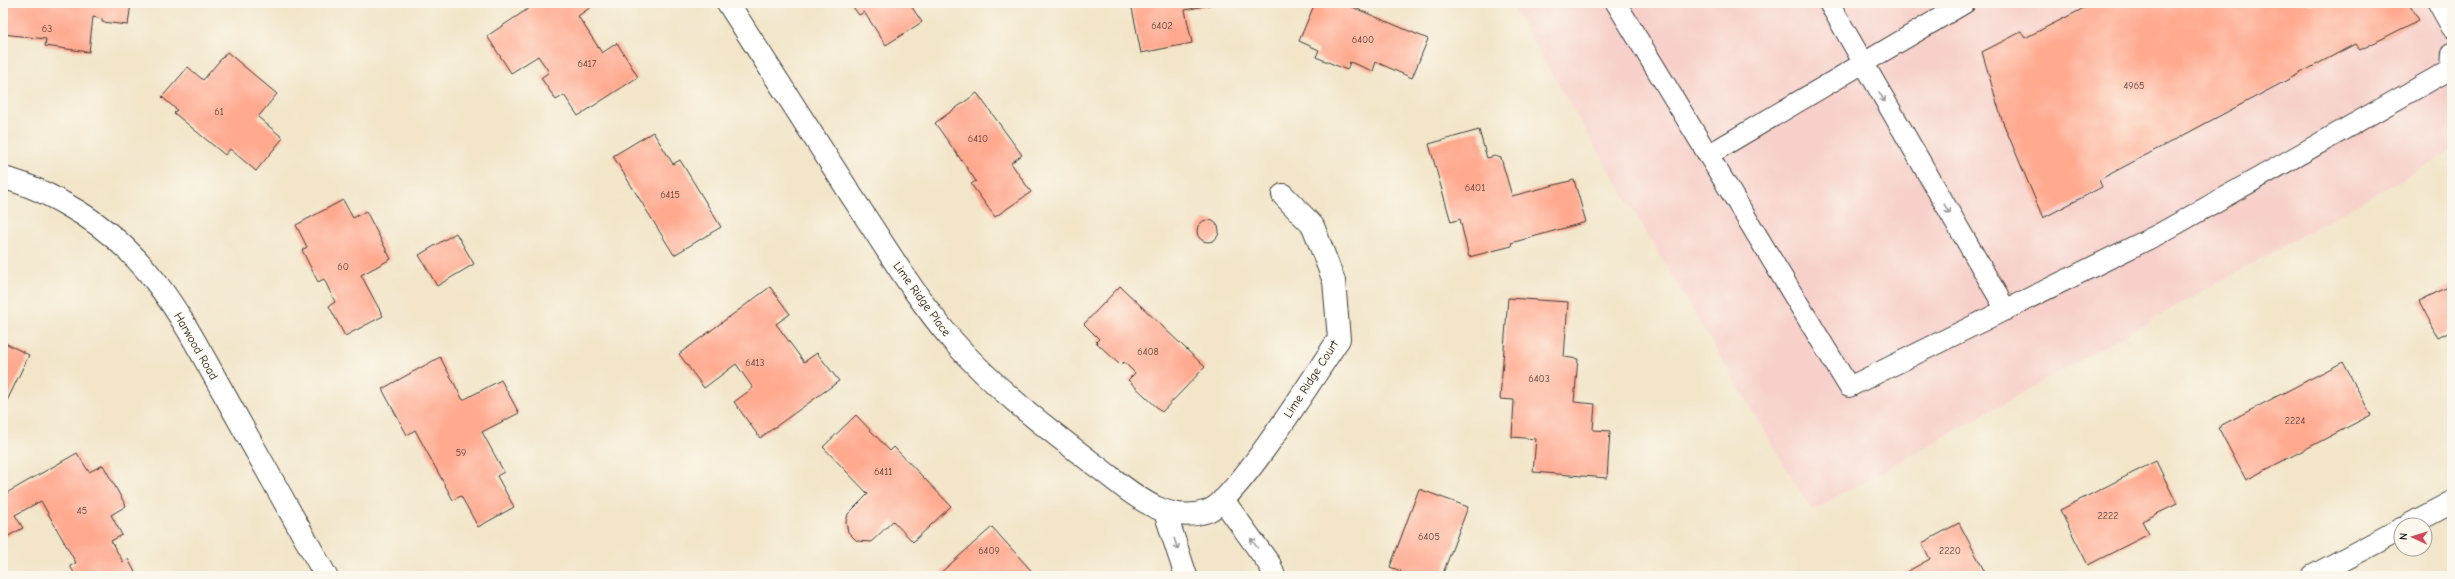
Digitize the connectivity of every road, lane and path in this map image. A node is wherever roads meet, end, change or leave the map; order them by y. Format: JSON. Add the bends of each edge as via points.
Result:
{"nodes":[{"id":1,"x":728,"y":3,"type":"edge"},
{"id":2,"x":1616,"y":3,"type":"edge"},
{"id":3,"x":1829,"y":3,"type":"edge"},
{"id":4,"x":1965,"y":3,"type":"edge"},
{"id":5,"x":2438,"y":3,"type":"edge"},
{"id":6,"x":2452,"y":28,"type":"edge"},
{"id":7,"x":2452,"y":53,"type":"edge"},
{"id":8,"x":1862,"y":63,"type":"junction"},
{"id":9,"x":1708,"y":155,"type":"junction"},
{"id":10,"x":3,"y":178,"type":"edge"},
{"id":11,"x":1284,"y":195,"type":"dead end"},
{"id":12,"x":2006,"y":310,"type":"junction"},
{"id":13,"x":1223,"y":500,"type":"junction"},
{"id":14,"x":2452,"y":502,"type":"edge"},
{"id":15,"x":1165,"y":512,"type":"junction"},
{"id":16,"x":1193,"y":514,"type":"joint"},
{"id":17,"x":2424,"y":517,"type":"edge"},
{"id":18,"x":2393,"y":533,"type":"edge"},
{"id":19,"x":326,"y":576,"type":"edge"},
{"id":20,"x":1186,"y":576,"type":"edge"},
{"id":21,"x":1274,"y":576,"type":"edge"},
{"id":22,"x":2313,"y":576,"type":"edge"}],
"edges":[{"from":1,"to":15,"type":"street","name":"Lime Ridge Place","via":[[900,270],[953,341],[1005,394],[1048,429],[1135,495]]},
{"from":2,"to":9,"type":"lane"},
{"from":3,"to":8,"type":"lane"},
{"from":4,"to":8,"type":"lane"},
{"from":5,"to":6,"type":"lane"},
{"from":7,"to":12,"type":"lane","via":[[2451,69],[2159,234]]},
{"from":8,"to":9,"type":"lane"},
{"from":8,"to":12,"type":"lane","one_way":true},
{"from":9,"to":12,"type":"lane","via":[[1849,387]]},
{"from":10,"to":19,"type":"street","name":"Harwood Road","via":[[43,191],[92,218],[117,238],[151,273],[179,316]]},
{"from":11,"to":13,"type":"street","name":"Lime Ridge Court","via":[[1313,226],[1334,281],[1339,339],[1241,480]]},
{"from":13,"to":16,"type":"street","name":"Lime Ridge Court","via":[[1209,510]]},
{"from":21,"to":13,"type":"street","one_way":true,"via":[[1270,565]]},
{"from":14,"to":17,"type":"street"},
{"from":15,"to":16,"type":"street","name":"Lime Ridge Place"},
{"from":15,"to":20,"type":"street","one_way":true},
{"from":18,"to":22,"type":"street"}]}
